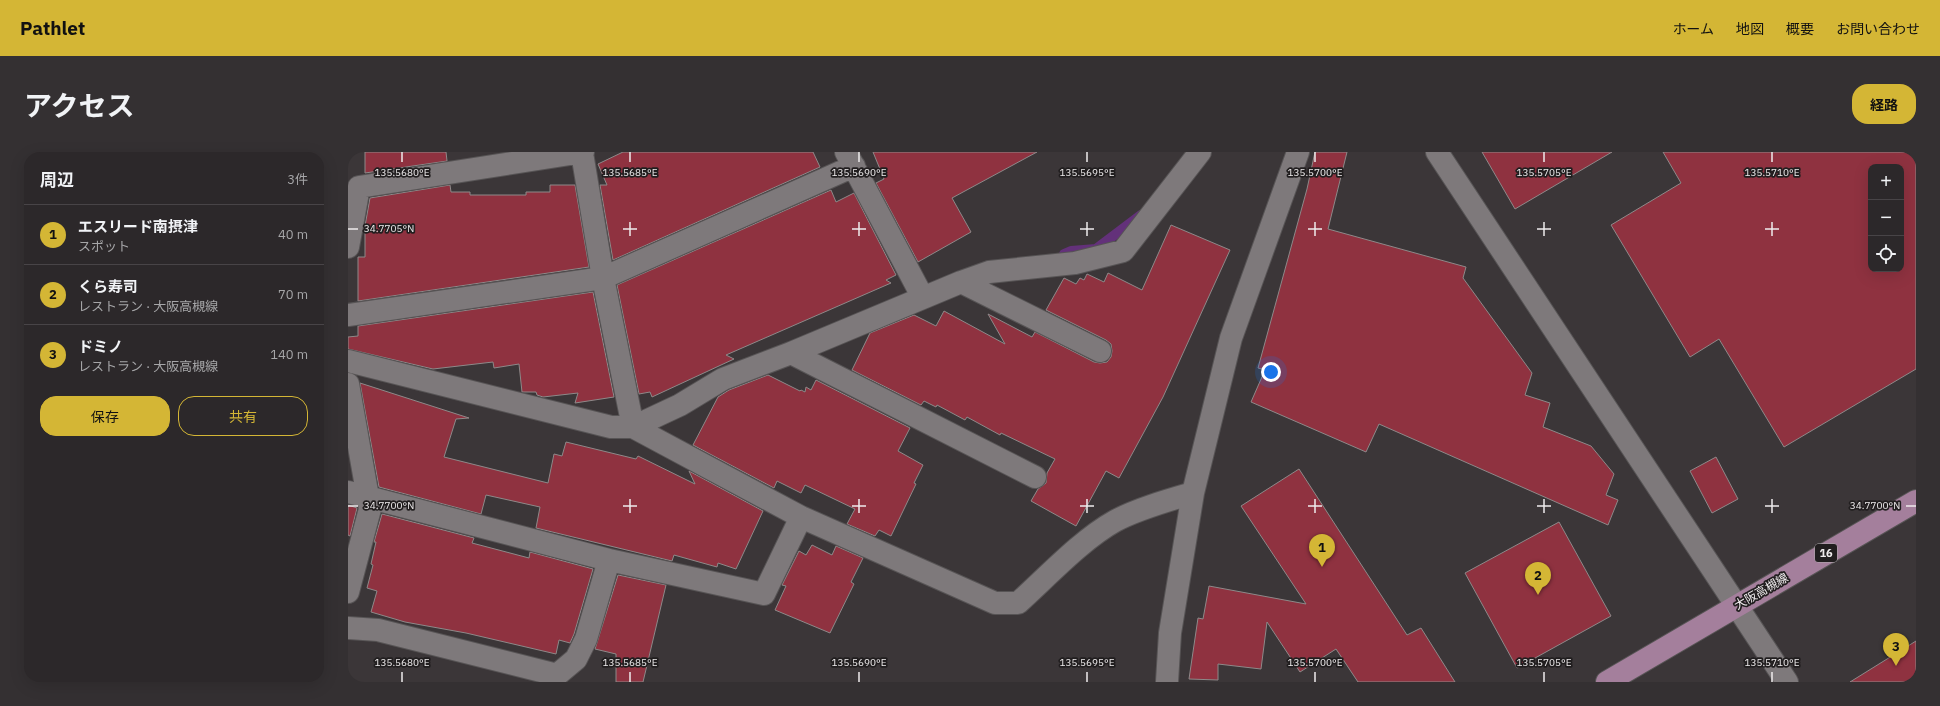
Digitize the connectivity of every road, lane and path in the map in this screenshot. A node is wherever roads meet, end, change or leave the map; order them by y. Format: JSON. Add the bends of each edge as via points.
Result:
{"nodes":[{"id":1,"x":583,"y":152,"type":"edge"},
{"id":2,"x":1200,"y":152,"type":"edge"},
{"id":3,"x":1298,"y":152,"type":"edge"},
{"id":4,"x":1437,"y":152,"type":"edge"},
{"id":5,"x":850,"y":159,"type":"edge"},
{"id":6,"x":348,"y":247,"type":"edge"},
{"id":7,"x":603,"y":278,"type":"junction"},
{"id":8,"x":961,"y":282,"type":"junction"},
{"id":9,"x":923,"y":298,"type":"junction"},
{"id":10,"x":348,"y":315,"type":"edge"},
{"id":11,"x":1100,"y":351,"type":"dead end"},
{"id":12,"x":791,"y":353,"type":"junction"},
{"id":13,"x":348,"y":361,"type":"edge"},
{"id":14,"x":348,"y":384,"type":"edge"},
{"id":15,"x":633,"y":427,"type":"junction"},
{"id":16,"x":1035,"y":477,"type":"dead end"},
{"id":17,"x":1192,"y":493,"type":"junction"},
{"id":18,"x":358,"y":495,"type":"edge"},
{"id":19,"x":1916,"y":501,"type":"edge"},
{"id":20,"x":801,"y":517,"type":"junction"},
{"id":21,"x":609,"y":560,"type":"junction"},
{"id":22,"x":348,"y":592,"type":"edge"},
{"id":23,"x":1737,"y":606,"type":"junction"},
{"id":24,"x":348,"y":628,"type":"edge"},
{"id":25,"x":1168,"y":682,"type":"edge"},
{"id":26,"x":1607,"y":682,"type":"edge"},
{"id":27,"x":1787,"y":682,"type":"edge"}],
"edges":[{"from":1,"to":6,"type":"street","via":[[359,188]]},
{"from":1,"to":7,"type":"street"},
{"from":2,"to":8,"type":"street","via":[[1123,251],[1075,263],[989,272]]},
{"from":3,"to":17,"type":"street","via":[[1231,338]]},
{"from":4,"to":23,"type":"street"},
{"from":5,"to":7,"type":"street"},
{"from":5,"to":9,"type":"street"},
{"from":7,"to":10,"type":"street"},
{"from":7,"to":15,"type":"street"},
{"from":8,"to":9,"type":"street"},
{"from":8,"to":11,"type":"street"},
{"from":9,"to":12,"type":"street"},
{"from":12,"to":15,"type":"street","via":[[723,379],[680,405]]},
{"from":12,"to":16,"type":"street"},
{"from":13,"to":15,"type":"street","via":[[611,427]]},
{"from":14,"to":18,"type":"street"},
{"from":15,"to":20,"type":"street"},
{"from":17,"to":20,"type":"street","via":[[1115,521],[1083,544],[1018,603],[995,603]]},
{"from":17,"to":25,"type":"street","via":[[1170,633]]},
{"from":18,"to":21,"type":"street"},
{"from":18,"to":22,"type":"street","via":[[370,509]]},
{"from":19,"to":23,"type":"main road","name":"大阪高槻線","number":"16"},
{"from":20,"to":21,"type":"street","via":[[764,594]]},
{"from":21,"to":24,"type":"street","via":[[586,639],[576,659],[557,675],[378,630]]},
{"from":23,"to":26,"type":"main road","name":"大阪高槻線","number":"16"},
{"from":23,"to":27,"type":"street"}]}
